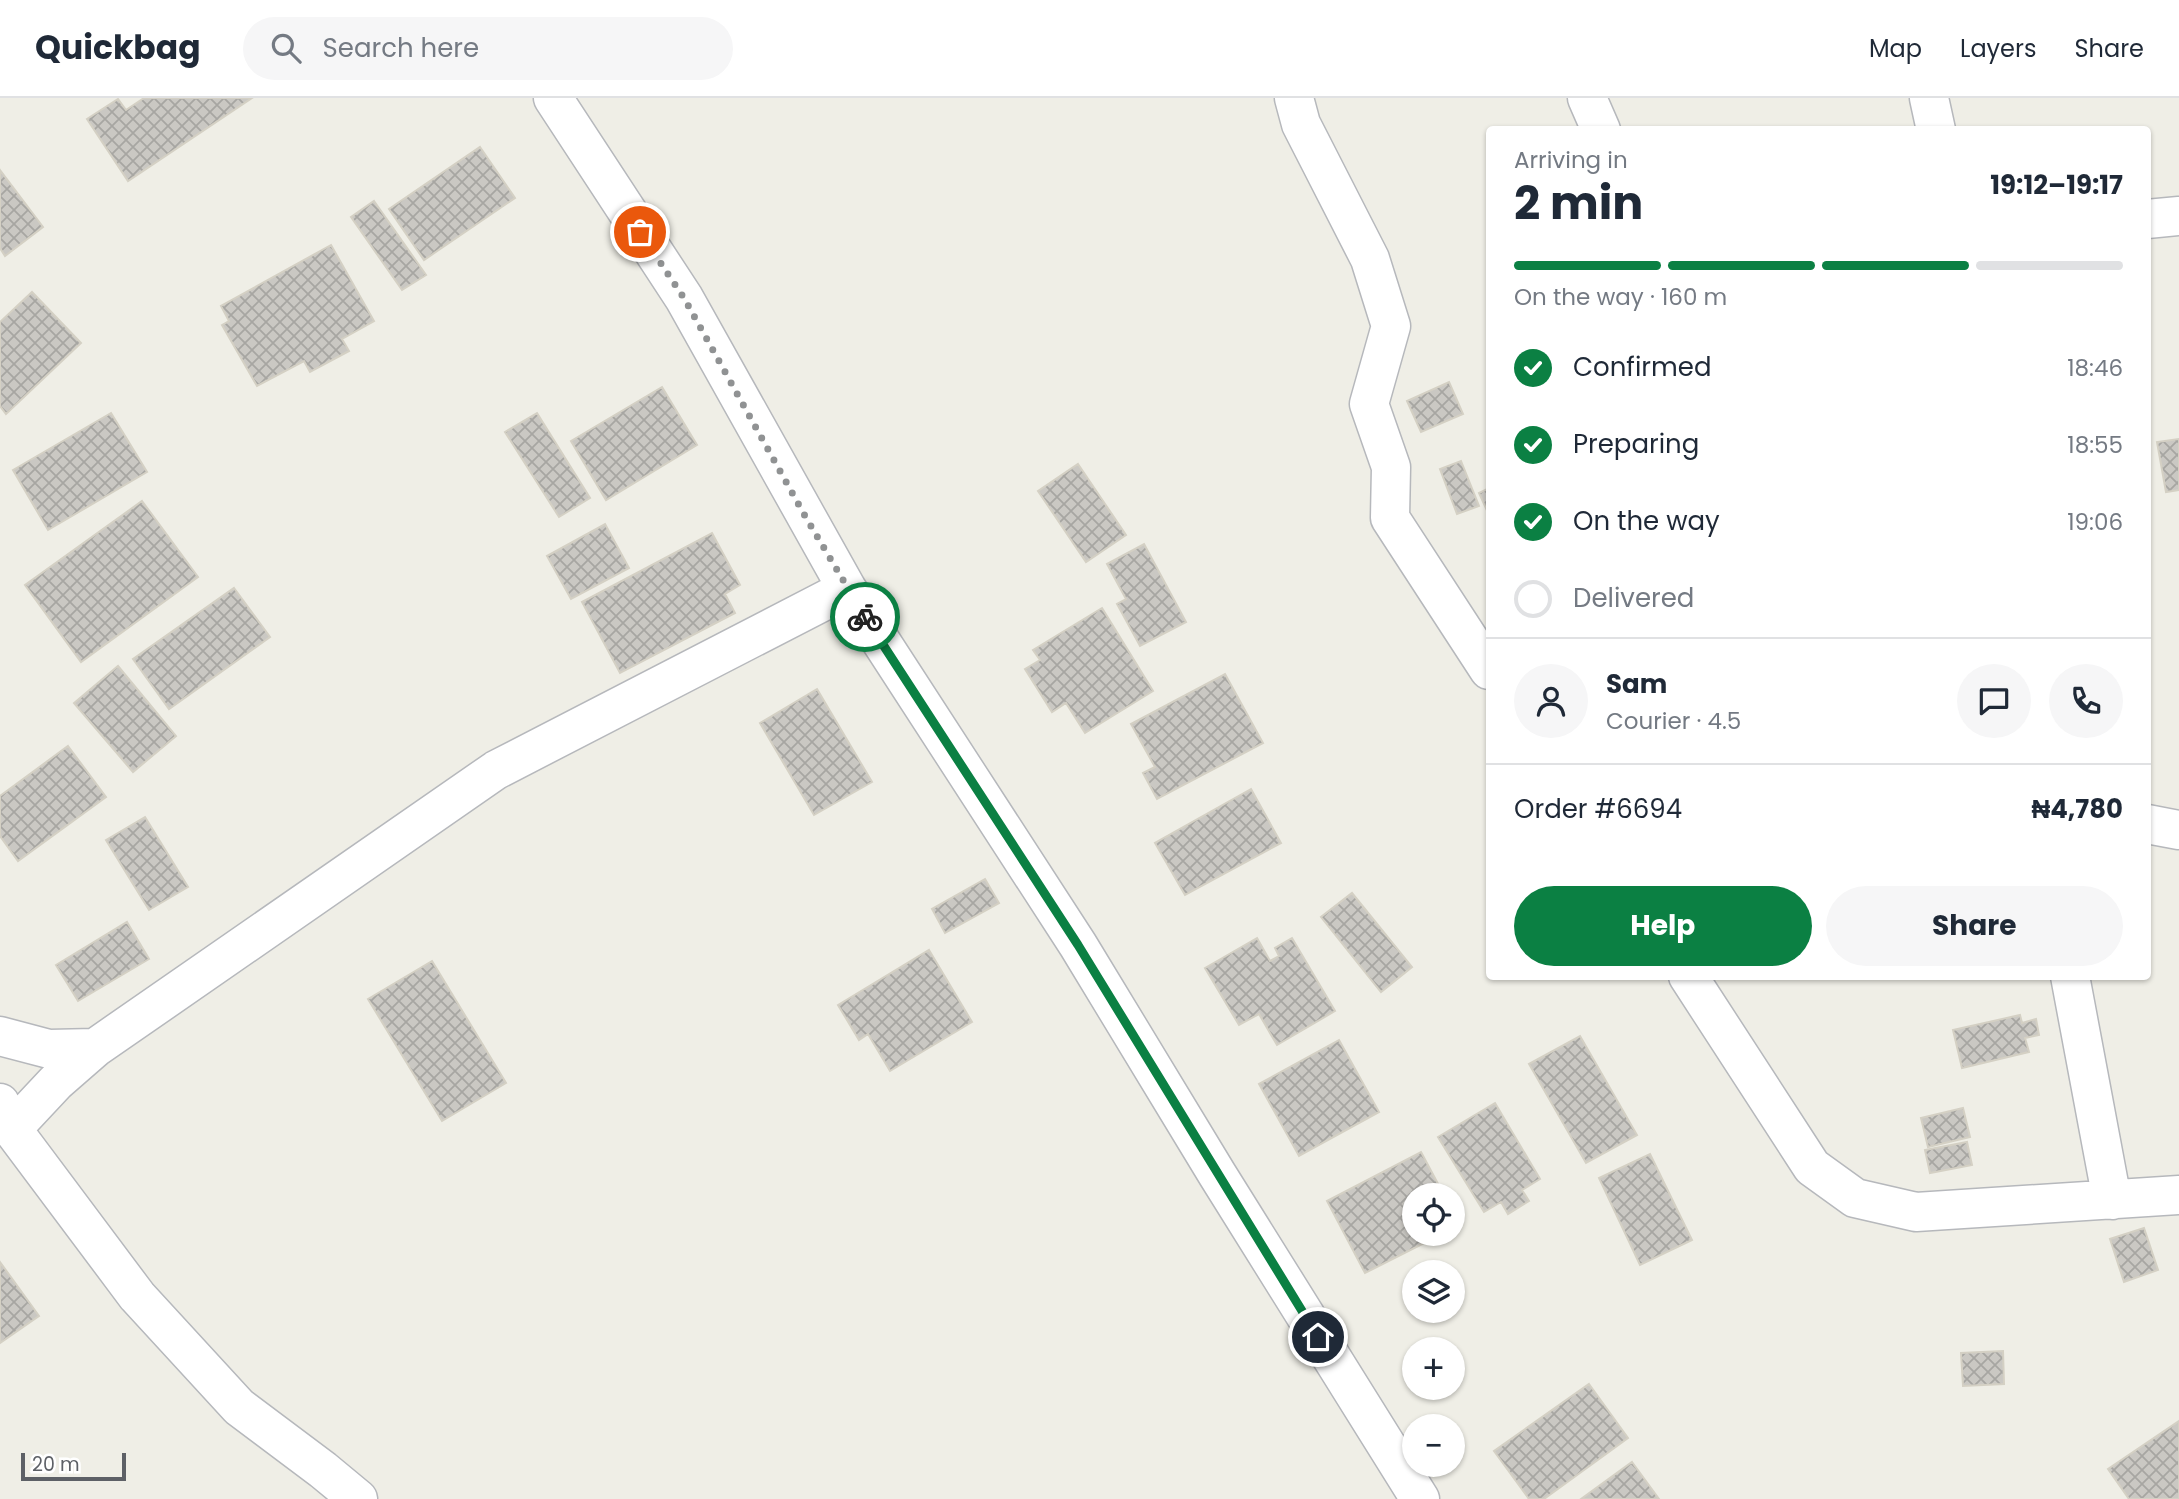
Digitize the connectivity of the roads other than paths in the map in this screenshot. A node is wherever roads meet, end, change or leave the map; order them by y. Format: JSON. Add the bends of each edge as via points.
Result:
{"nodes":[{"id":1,"x":553,"y":98,"type":"edge"},
{"id":2,"x":1294,"y":98,"type":"edge"},
{"id":3,"x":1587,"y":98,"type":"edge"},
{"id":4,"x":1928,"y":98,"type":"edge"},
{"id":5,"x":1599,"y":126,"type":"edge"},
{"id":6,"x":1935,"y":126,"type":"edge"},
{"id":7,"x":2179,"y":216,"type":"edge"},
{"id":8,"x":2151,"y":219,"type":"edge"},
{"id":9,"x":847,"y":589,"type":"junction"},
{"id":10,"x":1486,"y":665,"type":"edge"},
{"id":11,"x":2151,"y":825,"type":"edge"},
{"id":12,"x":2179,"y":830,"type":"edge"},
{"id":13,"x":1691,"y":980,"type":"edge"},
{"id":14,"x":2071,"y":980,"type":"edge"},
{"id":15,"x":0,"y":1036,"type":"edge"},
{"id":16,"x":95,"y":1048,"type":"junction"},
{"id":17,"x":6,"y":1116,"type":"edge"},
{"id":18,"x":2179,"y":1195,"type":"edge"},
{"id":19,"x":2112,"y":1200,"type":"junction"},
{"id":20,"x":358,"y":1499,"type":"edge"},
{"id":21,"x":1420,"y":1499,"type":"edge"}],
"edges":[{"from":1,"to":9,"type":"street","via":[[684,298]]},
{"from":2,"to":10,"type":"street","via":[[1301,124],[1370,258],[1391,326],[1369,404],[1391,467],[1390,518]]},
{"from":3,"to":5,"type":"street"},
{"from":4,"to":6,"type":"street"},
{"from":7,"to":8,"type":"street"},
{"from":9,"to":16,"type":"street","via":[[496,770]]},
{"from":9,"to":21,"type":"street","via":[[1078,945]]},
{"from":11,"to":12,"type":"street"},
{"from":13,"to":19,"type":"street","via":[[1812,1167],[1855,1198],[1916,1212]]},
{"from":14,"to":19,"type":"street"},
{"from":15,"to":16,"type":"street","via":[[49,1049]]},
{"from":16,"to":17,"type":"street"},
{"from":17,"to":20,"type":"street","via":[[137,1296],[239,1407]]},
{"from":18,"to":19,"type":"street"}]}
